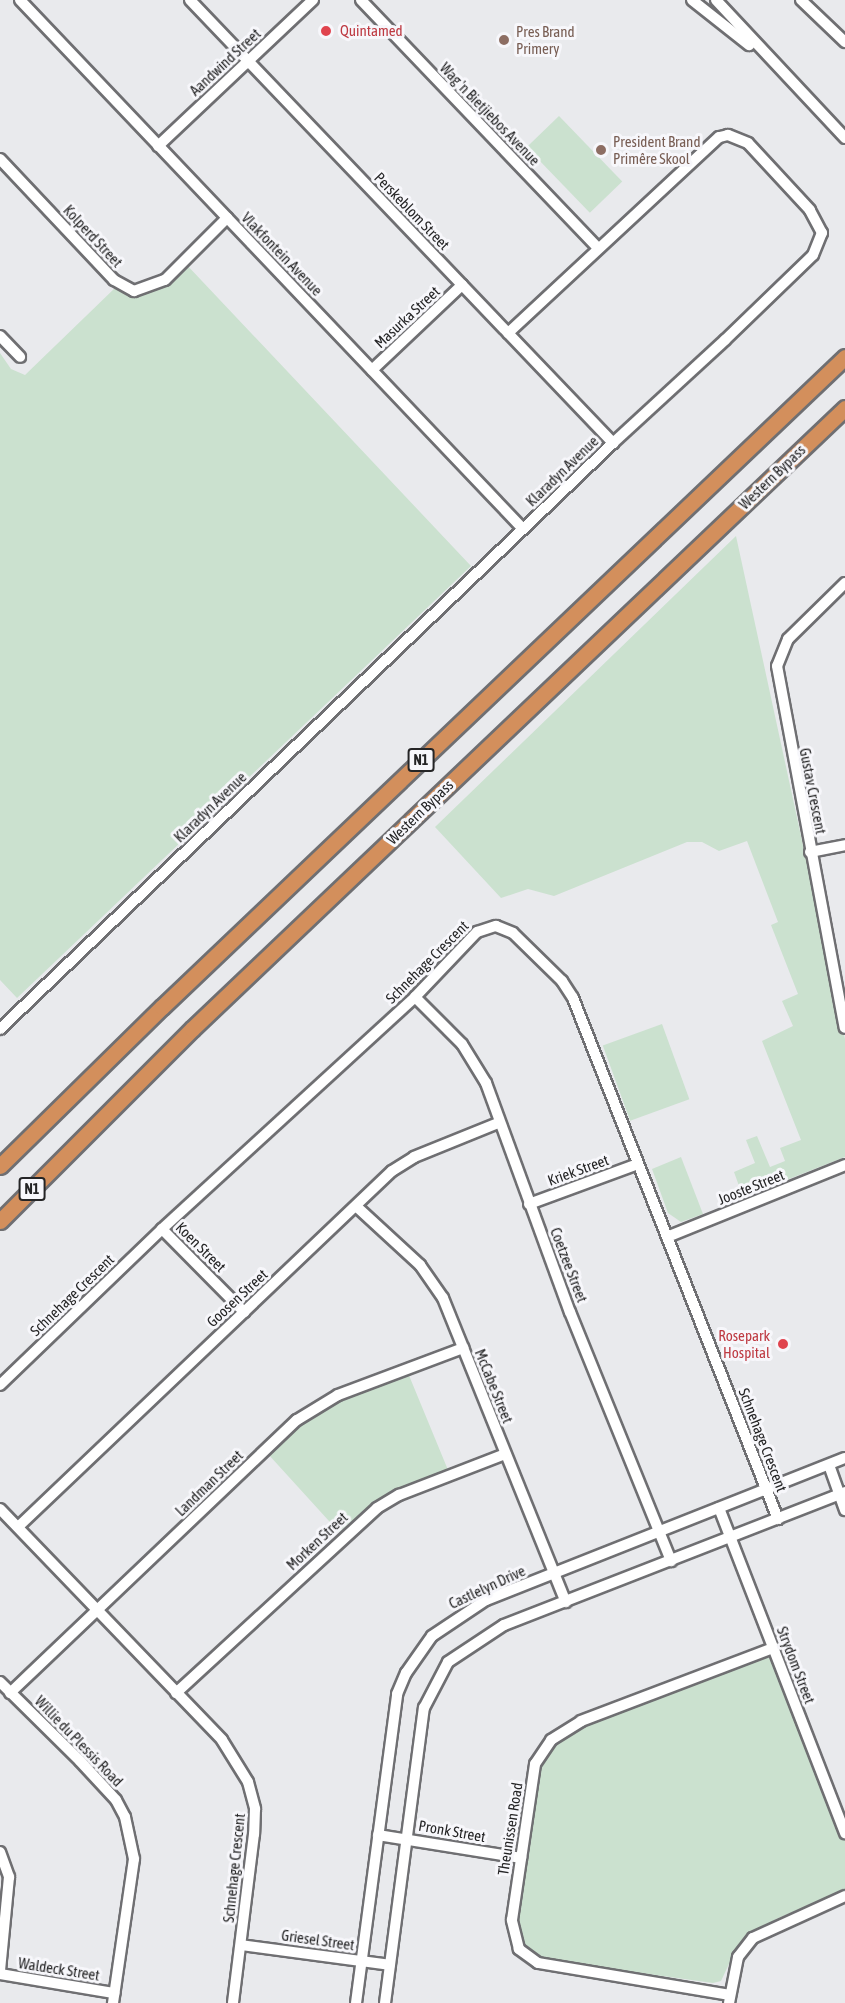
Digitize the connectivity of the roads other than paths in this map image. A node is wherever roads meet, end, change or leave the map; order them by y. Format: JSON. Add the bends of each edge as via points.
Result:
{"nodes":[{"id":1,"x":20,"y":0,"type":"edge"},
{"id":2,"x":190,"y":0,"type":"edge"},
{"id":3,"x":361,"y":0,"type":"edge"},
{"id":4,"x":716,"y":0,"type":"edge"},
{"id":5,"x":801,"y":0,"type":"edge"},
{"id":6,"x":309,"y":1,"type":"edge"},
{"id":7,"x":699,"y":2,"type":"edge"},
{"id":8,"x":845,"y":42,"type":"edge"},
{"id":9,"x":248,"y":61,"type":"junction"},
{"id":10,"x":798,"y":90,"type":"junction"},
{"id":11,"x":845,"y":138,"type":"edge"},
{"id":12,"x":159,"y":146,"type":"junction"},
{"id":13,"x":0,"y":159,"type":"edge"},
{"id":14,"x":227,"y":218,"type":"junction"},
{"id":15,"x":598,"y":248,"type":"junction"},
{"id":16,"x":462,"y":285,"type":"junction"},
{"id":17,"x":508,"y":333,"type":"junction"},
{"id":18,"x":0,"y":336,"type":"edge"},
{"id":19,"x":20,"y":357,"type":"dead end"},
{"id":20,"x":845,"y":357,"type":"edge"},
{"id":21,"x":372,"y":370,"type":"junction"},
{"id":22,"x":845,"y":408,"type":"edge"},
{"id":23,"x":613,"y":443,"type":"junction"},
{"id":24,"x":523,"y":529,"type":"junction"},
{"id":25,"x":845,"y":583,"type":"edge"},
{"id":26,"x":845,"y":845,"type":"edge"},
{"id":27,"x":810,"y":852,"type":"junction"},
{"id":28,"x":415,"y":997,"type":"junction"},
{"id":29,"x":845,"y":1028,"type":"edge"},
{"id":30,"x":0,"y":1029,"type":"edge"},
{"id":31,"x":498,"y":1123,"type":"junction"},
{"id":32,"x":638,"y":1164,"type":"junction"},
{"id":33,"x":0,"y":1166,"type":"edge"},
{"id":34,"x":845,"y":1166,"type":"edge"},
{"id":35,"x":529,"y":1204,"type":"junction"},
{"id":36,"x":357,"y":1207,"type":"junction"},
{"id":37,"x":0,"y":1221,"type":"edge"},
{"id":38,"x":162,"y":1229,"type":"junction"},
{"id":39,"x":667,"y":1237,"type":"junction"},
{"id":40,"x":244,"y":1312,"type":"junction"},
{"id":41,"x":463,"y":1348,"type":"junction"},
{"id":42,"x":0,"y":1385,"type":"edge"},
{"id":43,"x":505,"y":1454,"type":"junction"},
{"id":44,"x":845,"y":1458,"type":"edge"},
{"id":45,"x":829,"y":1465,"type":"junction"},
{"id":46,"x":767,"y":1489,"type":"junction"},
{"id":47,"x":842,"y":1493,"type":"edge"},
{"id":48,"x":718,"y":1508,"type":"junction"},
{"id":49,"x":0,"y":1509,"type":"edge"},
{"id":50,"x":845,"y":1510,"type":"edge"},
{"id":51,"x":777,"y":1519,"type":"junction"},
{"id":52,"x":18,"y":1527,"type":"junction"},
{"id":53,"x":660,"y":1532,"type":"junction"},
{"id":54,"x":731,"y":1538,"type":"junction"},
{"id":55,"x":671,"y":1561,"type":"junction"},
{"id":56,"x":554,"y":1573,"type":"junction"},
{"id":57,"x":566,"y":1602,"type":"junction"},
{"id":58,"x":97,"y":1611,"type":"junction"},
{"id":59,"x":773,"y":1648,"type":"junction"},
{"id":60,"x":0,"y":1682,"type":"edge"},
{"id":61,"x":10,"y":1693,"type":"junction"},
{"id":62,"x":176,"y":1693,"type":"junction"},
{"id":63,"x":845,"y":1833,"type":"edge"},
{"id":64,"x":378,"y":1835,"type":"junction"},
{"id":65,"x":407,"y":1839,"type":"junction"},
{"id":66,"x":0,"y":1852,"type":"edge"},
{"id":67,"x":520,"y":1858,"type":"junction"},
{"id":68,"x":845,"y":1896,"type":"edge"},
{"id":69,"x":241,"y":1944,"type":"junction"},
{"id":70,"x":361,"y":1961,"type":"junction"},
{"id":71,"x":390,"y":1965,"type":"junction"},
{"id":72,"x":0,"y":1970,"type":"edge"},
{"id":73,"x":0,"y":1974,"type":"edge"},
{"id":74,"x":113,"y":1998,"type":"edge"},
{"id":75,"x":729,"y":1999,"type":"edge"},
{"id":76,"x":233,"y":2003,"type":"edge"},
{"id":77,"x":356,"y":2003,"type":"edge"},
{"id":78,"x":385,"y":2003,"type":"edge"}],
"edges":[{"from":1,"to":12,"type":"street","name":"Vlakfontein Avenue"},
{"from":2,"to":9,"type":"street","name":"Perskeblom Street"},
{"from":3,"to":15,"type":"street","name":"Wag 'n Bietjiebos Avenue"},
{"from":4,"to":10,"type":"street"},
{"from":5,"to":8,"type":"street"},
{"from":6,"to":9,"type":"street","name":"Aandwind Street"},
{"from":7,"to":10,"type":"street"},
{"from":9,"to":12,"type":"street","name":"Aandwind Street"},
{"from":9,"to":16,"type":"street","name":"Perskeblom Street"},
{"from":10,"to":11,"type":"street"},
{"from":12,"to":14,"type":"street","name":"Vlakfontein Avenue"},
{"from":13,"to":14,"type":"street","name":"Kolperd Street","via":[[114,280],[135,291],[165,280]]},
{"from":14,"to":21,"type":"street","name":"Vlakfontein Avenue"},
{"from":15,"to":17,"type":"street","name":"Klaradyn Avenue"},
{"from":15,"to":23,"type":"street","name":"Klaradyn Avenue","via":[[710,142],[728,135],[748,143],[810,210],[822,233],[813,255]]},
{"from":16,"to":17,"type":"street","name":"Perskeblom Street"},
{"from":16,"to":21,"type":"street","name":"Masurka Street"},
{"from":17,"to":23,"type":"street","name":"Perskeblom Street"},
{"from":18,"to":19,"type":"street"},
{"from":20,"to":33,"type":"highway","number":"N1","via":[[170,999]]},
{"from":21,"to":24,"type":"street","name":"Vlakfontein Avenue"},
{"from":22,"to":37,"type":"highway","name":"Western Bypass","number":"N1","via":[[192,1029]]},
{"from":23,"to":24,"type":"street","name":"Klaradyn Avenue"},
{"from":24,"to":30,"type":"street","name":"Klaradyn Avenue"},
{"from":25,"to":27,"type":"street","name":"Gustav Crescent","via":[[793,633],[777,666]]},
{"from":26,"to":27,"type":"street"},
{"from":27,"to":29,"type":"street","name":"Gustav Crescent"},
{"from":28,"to":31,"type":"street","name":"Coetzee Street","via":[[473,1059],[486,1083]]},
{"from":28,"to":32,"type":"street","name":"Schnehage Crescent","via":[[483,928],[496,926],[513,933],[562,981],[573,998]]},
{"from":28,"to":38,"type":"street","name":"Schnehage Crescent"},
{"from":31,"to":35,"type":"street","name":"Coetzee Street"},
{"from":31,"to":36,"type":"street","name":"Goosen Street","via":[[414,1157],[392,1171]]},
{"from":32,"to":35,"type":"street","name":"Kriek Street"},
{"from":32,"to":39,"type":"street","name":"Schnehage Crescent"},
{"from":34,"to":39,"type":"street","name":"Jooste Street"},
{"from":35,"to":53,"type":"street","name":"Coetzee Street"},
{"from":36,"to":40,"type":"street","name":"Goosen Street"},
{"from":36,"to":41,"type":"street","name":"McCabe Street","via":[[433,1280]]},
{"from":38,"to":40,"type":"street","name":"Koen Street"},
{"from":38,"to":42,"type":"street","name":"Schnehage Crescent"},
{"from":39,"to":46,"type":"street","name":"Schnehage Crescent"},
{"from":40,"to":52,"type":"street","name":"Goosen Street"},
{"from":41,"to":43,"type":"street","name":"McCabe Street"},
{"from":41,"to":58,"type":"street","name":"Landman Street","via":[[316,1406]]},
{"from":43,"to":56,"type":"street","name":"McCabe Street"},
{"from":43,"to":62,"type":"street","name":"Morken Street","via":[[399,1495],[377,1508]]},
{"from":44,"to":45,"type":"street","name":"Castlelyn Drive"},
{"from":45,"to":46,"type":"street","name":"Castlelyn Drive"},
{"from":45,"to":47,"type":"street"},
{"from":46,"to":48,"type":"street","name":"Castlelyn Drive"},
{"from":46,"to":51,"type":"street","name":"Schnehage Crescent"},
{"from":47,"to":50,"type":"street"},
{"from":47,"to":51,"type":"street"},
{"from":48,"to":53,"type":"street","name":"Castlelyn Drive"},
{"from":48,"to":54,"type":"street","name":"Strydom Street"},
{"from":49,"to":52,"type":"street","name":"Schnehage Crescent"},
{"from":51,"to":54,"type":"street"},
{"from":52,"to":58,"type":"street","name":"Schnehage Crescent"},
{"from":53,"to":55,"type":"street","name":"Coetzee Street"},
{"from":53,"to":56,"type":"street","name":"Castlelyn Drive"},
{"from":54,"to":55,"type":"street"},
{"from":54,"to":59,"type":"street","name":"Strydom Street"},
{"from":55,"to":57,"type":"street"},
{"from":56,"to":57,"type":"street","name":"McCabe Street"},
{"from":56,"to":64,"type":"street","name":"Castlelyn Drive","via":[[486,1600],[448,1622],[417,1656],[397,1694]]},
{"from":57,"to":65,"type":"street","via":[[504,1625],[448,1662],[424,1708]]},
{"from":58,"to":61,"type":"street","name":"Landman Street"},
{"from":58,"to":62,"type":"street","name":"Schnehage Crescent"},
{"from":59,"to":63,"type":"street","name":"Strydom Street"},
{"from":59,"to":67,"type":"street","name":"Theunissen Road","via":[[580,1721],[557,1734],[535,1764]]},
{"from":60,"to":61,"type":"street","name":"Willie du Plessis Road"},
{"from":61,"to":74,"type":"street","name":"Willie du Plessis Road","via":[[87,1768],[116,1800],[125,1817],[134,1859]]},
{"from":62,"to":69,"type":"street","name":"Schnehage Crescent","via":[[239,1762],[251,1791],[254,1834]]},
{"from":64,"to":65,"type":"street","name":"Pronk Street"},
{"from":64,"to":70,"type":"street","name":"Castlelyn Drive"},
{"from":65,"to":67,"type":"street","name":"Pronk Street"},
{"from":65,"to":71,"type":"street"},
{"from":66,"to":72,"type":"street","via":[[9,1877]]},
{"from":67,"to":75,"type":"street","name":"Theunissen Road","via":[[512,1920],[519,1949],[529,1959]]},
{"from":68,"to":75,"type":"street","via":[[753,1938],[738,1957]]},
{"from":69,"to":70,"type":"street","name":"Griesel Street"},
{"from":69,"to":76,"type":"street","name":"Schnehage Crescent"},
{"from":70,"to":71,"type":"street","name":"Griesel Street"},
{"from":70,"to":77,"type":"street","name":"Castlelyn Drive"},
{"from":71,"to":78,"type":"street"},
{"from":73,"to":74,"type":"street","name":"Waldeck Street"}]}
